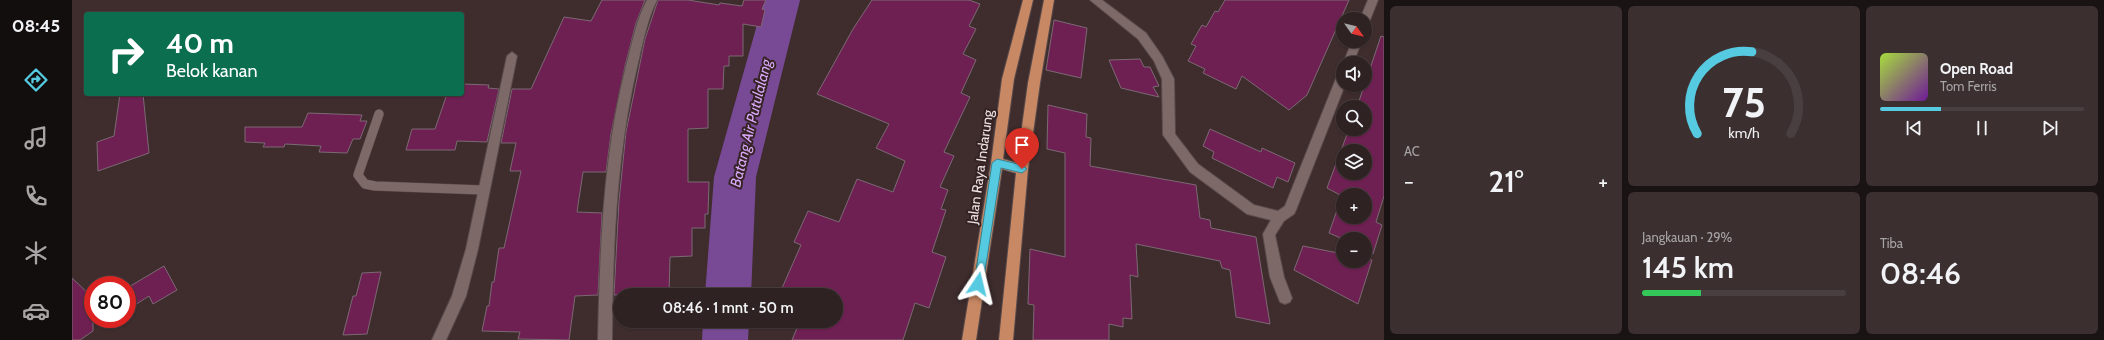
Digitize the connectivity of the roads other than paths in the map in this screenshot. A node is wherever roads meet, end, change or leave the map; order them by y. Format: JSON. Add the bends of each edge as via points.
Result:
{"nodes":[{"id":1,"x":652,"y":0,"type":"edge"},
{"id":2,"x":1028,"y":0,"type":"edge"},
{"id":3,"x":1049,"y":0,"type":"edge"},
{"id":4,"x":1095,"y":0,"type":"edge"},
{"id":5,"x":1373,"y":0,"type":"edge"},
{"id":6,"x":1368,"y":12,"type":"edge"},
{"id":7,"x":512,"y":56,"type":"dead end"},
{"id":8,"x":1337,"y":92,"type":"edge"},
{"id":9,"x":379,"y":114,"type":"dead end"},
{"id":10,"x":997,"y":163,"type":"junction"},
{"id":11,"x":1022,"y":169,"type":"junction"},
{"id":12,"x":483,"y":190,"type":"junction"},
{"id":13,"x":1280,"y":217,"type":"junction"},
{"id":14,"x":1285,"y":298,"type":"dead end"},
{"id":15,"x":439,"y":340,"type":"edge"},
{"id":16,"x":605,"y":340,"type":"edge"},
{"id":17,"x":968,"y":340,"type":"edge"},
{"id":18,"x":1006,"y":340,"type":"edge"}],
"edges":[{"from":1,"to":16,"type":"street","via":[[622,104],[606,250]]},
{"from":2,"to":10,"type":"highway","name":"Jalan Raya Indarung","via":[[1008,79]]},
{"from":3,"to":11,"type":"highway"},
{"from":4,"to":13,"type":"street","via":[[1142,36],[1158,59],[1168,79],[1169,136],[1194,168],[1251,210]]},
{"from":5,"to":6,"type":"street"},
{"from":7,"to":12,"type":"street"},
{"from":8,"to":13,"type":"street","via":[[1290,210]]},
{"from":9,"to":12,"type":"lane","via":[[358,176],[360,181],[375,186]]},
{"from":10,"to":11,"type":"highway"},
{"from":10,"to":17,"type":"highway","name":"Jalan Raya Indarung"},
{"from":11,"to":18,"type":"highway"},
{"from":12,"to":15,"type":"street","via":[[472,249],[460,289]]},
{"from":13,"to":14,"type":"street","via":[[1270,234],[1277,278]]}]}
